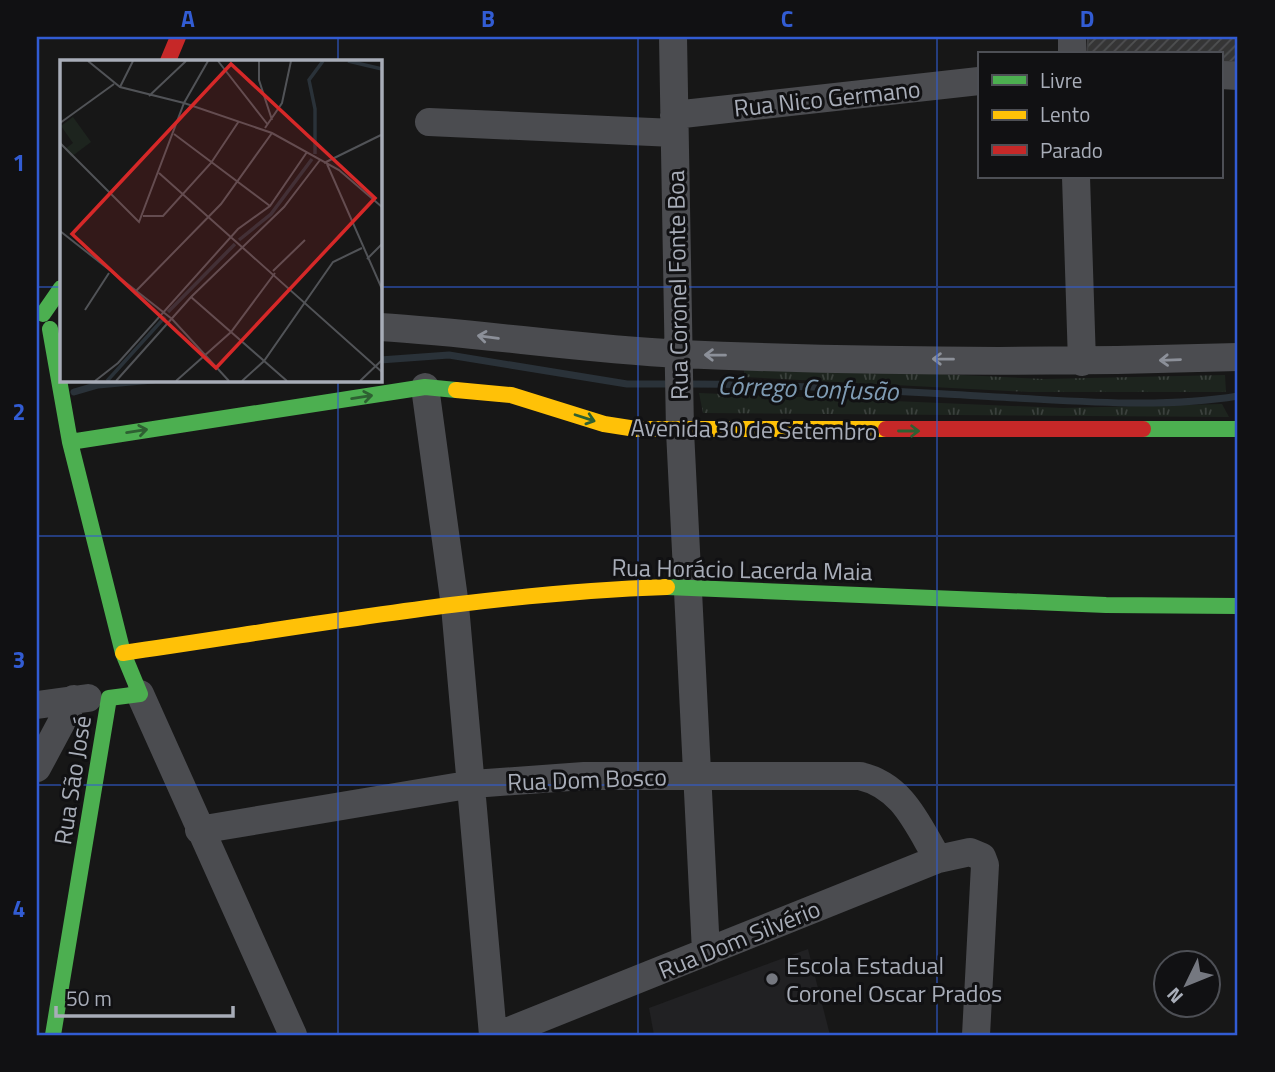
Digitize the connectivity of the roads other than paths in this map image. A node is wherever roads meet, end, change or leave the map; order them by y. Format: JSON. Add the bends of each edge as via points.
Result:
{"nodes":[{"id":1,"x":178,"y":37,"type":"edge"},
{"id":2,"x":673,"y":37,"type":"edge"},
{"id":3,"x":168,"y":60,"type":"edge"},
{"id":4,"x":978,"y":82,"type":"edge"},
{"id":5,"x":429,"y":121,"type":"dead end"},
{"id":6,"x":674,"y":124,"type":"junction"},
{"id":7,"x":1076,"y":178,"type":"edge"},
{"id":8,"x":60,"y":289,"type":"edge"},
{"id":9,"x":42,"y":316,"type":"edge"},
{"id":10,"x":382,"y":327,"type":"edge"},
{"id":11,"x":1238,"y":357,"type":"edge"},
{"id":12,"x":1082,"y":362,"type":"junction"},
{"id":13,"x":58,"y":364,"type":"edge"},
{"id":14,"x":680,"y":364,"type":"junction"},
{"id":15,"x":60,"y":382,"type":"edge"},
{"id":16,"x":425,"y":387,"type":"junction"},
{"id":17,"x":680,"y":422,"type":"junction"},
{"id":18,"x":1238,"y":429,"type":"edge"},
{"id":19,"x":70,"y":442,"type":"junction"},
{"id":20,"x":689,"y":586,"type":"junction"},
{"id":21,"x":455,"y":606,"type":"junction"},
{"id":22,"x":1238,"y":606,"type":"edge"},
{"id":23,"x":123,"y":653,"type":"junction"},
{"id":24,"x":140,"y":695,"type":"junction"},
{"id":25,"x":109,"y":698,"type":"junction"},
{"id":26,"x":74,"y":699,"type":"junction"},
{"id":27,"x":37,"y":705,"type":"edge"},
{"id":28,"x":37,"y":768,"type":"edge"},
{"id":29,"x":698,"y":775,"type":"junction"},
{"id":30,"x":472,"y":784,"type":"junction"},
{"id":31,"x":200,"y":830,"type":"junction"},
{"id":32,"x":937,"y":859,"type":"junction"},
{"id":33,"x":706,"y":953,"type":"junction"},
{"id":34,"x":53,"y":1035,"type":"edge"},
{"id":35,"x":293,"y":1035,"type":"edge"},
{"id":36,"x":493,"y":1035,"type":"edge"},
{"id":37,"x":499,"y":1035,"type":"edge"},
{"id":38,"x":976,"y":1035,"type":"edge"}],
"edges":[{"from":1,"to":3,"type":"street"},
{"from":2,"to":6,"type":"street","name":"Rua Coronel Fonte Boa"},
{"from":4,"to":6,"type":"street","name":"Rua Nico Germano"},
{"from":5,"to":6,"type":"street","name":"Rua Nico Germano"},
{"from":6,"to":14,"type":"street","name":"Rua Coronel Fonte Boa"},
{"from":7,"to":12,"type":"street"},
{"from":8,"to":9,"type":"street"},
{"from":9,"to":13,"type":"street"},
{"from":14,"to":10,"type":"street","one_way":true},
{"from":11,"to":12,"type":"street","one_way":true},
{"from":12,"to":14,"type":"street","one_way":true},
{"from":14,"to":17,"type":"street","name":"Rua Coronel Fonte Boa"},
{"from":15,"to":19,"type":"street"},
{"from":16,"to":17,"type":"street","name":"Avenida 30 de Setembro","one_way":true,"via":[[511,395],[619,428]]},
{"from":19,"to":16,"type":"street","name":"Avenida 30 de Setembro","one_way":true},
{"from":16,"to":21,"type":"street"},
{"from":17,"to":18,"type":"street","name":"Avenida 30 de Setembro","one_way":true},
{"from":17,"to":20,"type":"street","name":"Rua Coronel Fonte Boa"},
{"from":19,"to":23,"type":"street"},
{"from":20,"to":21,"type":"street","name":"Rua Horácio Lacerda Maia","via":[[597,589]]},
{"from":20,"to":22,"type":"street","name":"Rua Horácio Lacerda Maia","via":[[1106,605]]},
{"from":20,"to":29,"type":"street","name":"Rua Coronel Fonte Boa"},
{"from":21,"to":23,"type":"street","name":"Rua Horácio Lacerda Maia"},
{"from":21,"to":30,"type":"street"},
{"from":23,"to":24,"type":"street"},
{"from":24,"to":25,"type":"street"},
{"from":24,"to":31,"type":"street"},
{"from":25,"to":26,"type":"street"},
{"from":25,"to":34,"type":"street","name":"Rua São José"},
{"from":26,"to":27,"type":"street"},
{"from":26,"to":28,"type":"street"},
{"from":29,"to":30,"type":"street","name":"Rua Dom Bosco","via":[[584,776]]},
{"from":29,"to":32,"type":"street","name":"Rua Dom Bosco","via":[[860,776],[877,780],[903,800]]},
{"from":29,"to":33,"type":"street","name":"Rua Coronel Fonte Boa"},
{"from":30,"to":31,"type":"street","name":"Rua Dom Bosco"},
{"from":30,"to":36,"type":"street"},
{"from":31,"to":35,"type":"street"},
{"from":32,"to":33,"type":"street","name":"Rua Dom Silvério"},
{"from":32,"to":38,"type":"street","name":"Rua Dom Silvério","via":[[971,852],[980,855],[985,865]]},
{"from":33,"to":37,"type":"street","name":"Rua Dom Silvério"}]}
